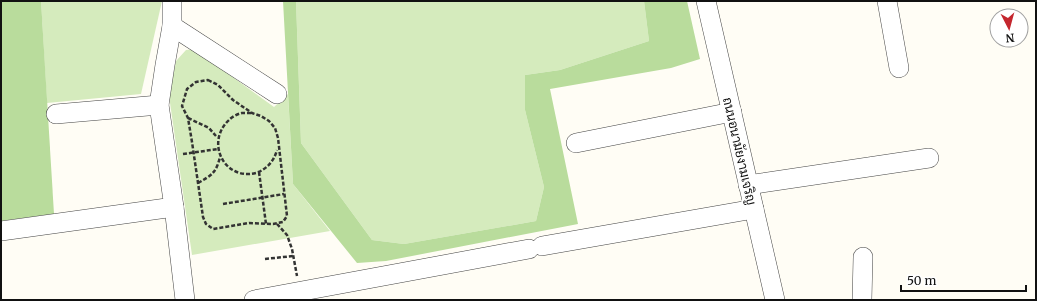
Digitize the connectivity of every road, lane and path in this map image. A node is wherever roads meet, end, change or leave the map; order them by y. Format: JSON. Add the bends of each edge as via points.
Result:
{"nodes":[{"id":1,"x":172,"y":1,"type":"edge"},
{"id":2,"x":706,"y":1,"type":"edge"},
{"id":3,"x":887,"y":1,"type":"edge"},
{"id":4,"x":172,"y":26,"type":"junction"},
{"id":5,"x":899,"y":68,"type":"dead end"},
{"id":6,"x":277,"y":94,"type":"dead end"},
{"id":7,"x":160,"y":105,"type":"junction"},
{"id":8,"x":732,"y":112,"type":"junction"},
{"id":9,"x":252,"y":113,"type":"junction"},
{"id":10,"x":56,"y":114,"type":"dead end"},
{"id":11,"x":188,"y":118,"type":"junction"},
{"id":12,"x":216,"y":136,"type":"dead end"},
{"id":13,"x":576,"y":143,"type":"dead end"},
{"id":14,"x":278,"y":147,"type":"junction"},
{"id":15,"x":218,"y":149,"type":"junction"},
{"id":16,"x":193,"y":153,"type":"junction"},
{"id":17,"x":167,"y":156,"type":"junction"},
{"id":18,"x":220,"y":156,"type":"junction"},
{"id":19,"x":928,"y":158,"type":"dead end"},
{"id":20,"x":259,"y":172,"type":"junction"},
{"id":21,"x":198,"y":183,"type":"junction"},
{"id":22,"x":748,"y":185,"type":"junction"},
{"id":23,"x":284,"y":194,"type":"junction"},
{"id":24,"x":262,"y":198,"type":"junction"},
{"id":25,"x":223,"y":204,"type":"dead end"},
{"id":26,"x":174,"y":207,"type":"junction"},
{"id":27,"x":754,"y":209,"type":"junction"},
{"id":28,"x":276,"y":223,"type":"junction"},
{"id":29,"x":266,"y":224,"type":"junction"},
{"id":30,"x":1,"y":231,"type":"edge"},
{"id":31,"x":293,"y":256,"type":"junction"},
{"id":32,"x":862,"y":257,"type":"dead end"},
{"id":33,"x":265,"y":259,"type":"dead end"},
{"id":34,"x":299,"y":292,"type":"junction"},
{"id":35,"x":185,"y":300,"type":"edge"},
{"id":36,"x":254,"y":300,"type":"edge"},
{"id":37,"x":775,"y":300,"type":"edge"},
{"id":38,"x":862,"y":300,"type":"edge"}],
"edges":[{"from":1,"to":4,"type":"street"},
{"from":2,"to":8,"type":"street","name":"ถนนอนามัยงามเจริญ"},
{"from":3,"to":5,"type":"street"},
{"from":4,"to":6,"type":"street"},
{"from":4,"to":7,"type":"street"},
{"from":7,"to":10,"type":"street"},
{"from":7,"to":17,"type":"street"},
{"from":8,"to":13,"type":"street"},
{"from":8,"to":22,"type":"street","name":"ถนนอนามัยงามเจริญ"},
{"from":9,"to":11,"type":"path","via":[[208,80],[196,82],[187,89],[182,106]]},
{"from":9,"to":14,"type":"path","via":[[269,121],[275,128]]},
{"from":9,"to":15,"type":"path","via":[[232,117],[224,124],[219,133]]},
{"from":11,"to":12,"type":"path","via":[[209,128]]},
{"from":11,"to":16,"type":"path"},
{"from":14,"to":20,"type":"path","via":[[270,165]]},
{"from":14,"to":23,"type":"path"},
{"from":15,"to":16,"type":"path"},
{"from":15,"to":18,"type":"path"},
{"from":16,"to":17,"type":"path"},
{"from":16,"to":21,"type":"path"},
{"from":17,"to":26,"type":"street"},
{"from":18,"to":20,"type":"path","via":[[231,169],[241,173]]},
{"from":18,"to":21,"type":"path","via":[[218,166],[212,175]]},
{"from":19,"to":22,"type":"street"},
{"from":20,"to":24,"type":"path"},
{"from":21,"to":29,"type":"path","via":[[203,217],[206,224],[213,229],[249,223]]},
{"from":22,"to":27,"type":"street","name":"ถนนอนามัยงามเจริญ"},
{"from":23,"to":24,"type":"path"},
{"from":23,"to":28,"type":"path","via":[[287,216],[283,222]]},
{"from":24,"to":25,"type":"path"},
{"from":24,"to":29,"type":"path"},
{"from":26,"to":30,"type":"street"},
{"from":26,"to":35,"type":"street"},
{"from":27,"to":34,"type":"street"},
{"from":27,"to":37,"type":"street","name":"ถนนอนามัยงามเจริญ"},
{"from":28,"to":29,"type":"path"},
{"from":28,"to":31,"type":"path","via":[[287,234]]},
{"from":31,"to":33,"type":"path"},
{"from":31,"to":34,"type":"path"},
{"from":32,"to":38,"type":"street"},
{"from":34,"to":36,"type":"street"}]}
